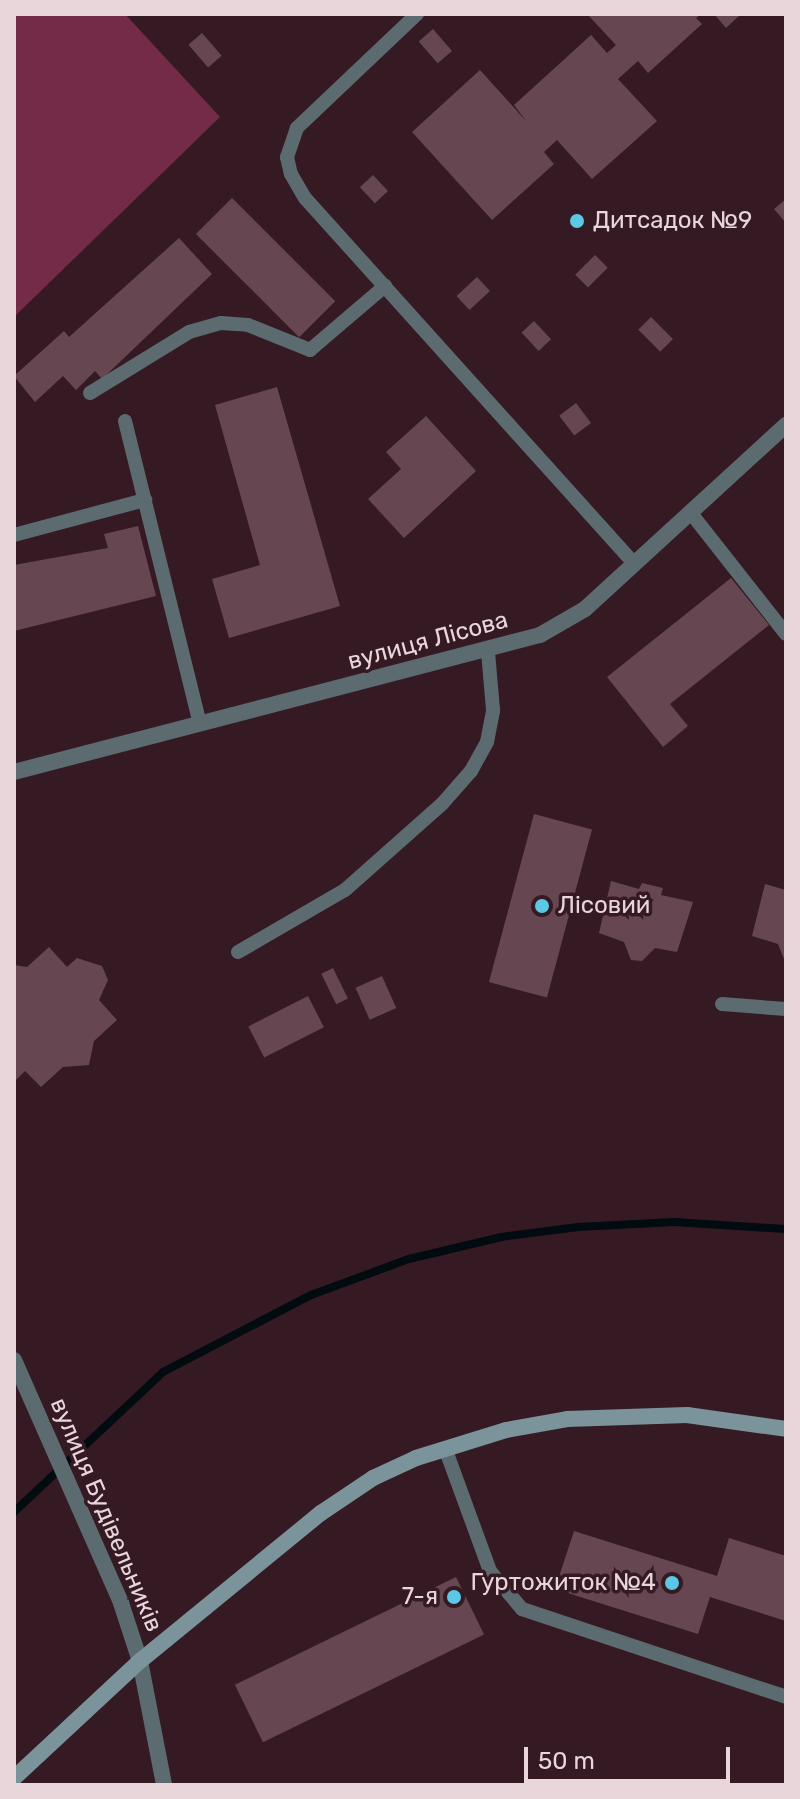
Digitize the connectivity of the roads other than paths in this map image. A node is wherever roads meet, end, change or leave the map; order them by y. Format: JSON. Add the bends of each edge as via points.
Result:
{"nodes":[{"id":1,"x":417,"y":14,"type":"edge"},
{"id":2,"x":385,"y":286,"type":"junction"},
{"id":3,"x":90,"y":393,"type":"dead end"},
{"id":4,"x":125,"y":421,"type":"dead end"},
{"id":5,"x":786,"y":425,"type":"edge"},
{"id":6,"x":145,"y":500,"type":"junction"},
{"id":7,"x":690,"y":512,"type":"junction"},
{"id":8,"x":14,"y":535,"type":"edge"},
{"id":9,"x":634,"y":563,"type":"junction"},
{"id":10,"x":786,"y":634,"type":"edge"},
{"id":11,"x":488,"y":652,"type":"junction"},
{"id":12,"x":200,"y":724,"type":"junction"},
{"id":13,"x":14,"y":772,"type":"edge"},
{"id":14,"x":238,"y":952,"type":"dead end"},
{"id":15,"x":722,"y":1004,"type":"dead end"},
{"id":16,"x":786,"y":1009,"type":"edge"},
{"id":17,"x":14,"y":1360,"type":"edge"},
{"id":18,"x":786,"y":1429,"type":"edge"},
{"id":19,"x":445,"y":1448,"type":"junction"},
{"id":20,"x":140,"y":1661,"type":"junction"},
{"id":21,"x":786,"y":1697,"type":"edge"},
{"id":22,"x":14,"y":1778,"type":"edge"},
{"id":23,"x":164,"y":1785,"type":"edge"}],
"edges":[{"from":1,"to":2,"type":"lane","via":[[303,120],[287,157],[305,198]]},
{"from":2,"to":3,"type":"lane","via":[[310,350],[248,325],[221,323],[189,332]]},
{"from":2,"to":9,"type":"lane"},
{"from":4,"to":6,"type":"lane"},
{"from":5,"to":7,"type":"street","name":"вулиця Лісова"},
{"from":6,"to":8,"type":"lane"},
{"from":6,"to":12,"type":"lane"},
{"from":7,"to":9,"type":"street","name":"вулиця Лісова"},
{"from":7,"to":10,"type":"lane"},
{"from":9,"to":11,"type":"street","name":"вулиця Лісова","via":[[585,609],[540,635]]},
{"from":11,"to":12,"type":"street","name":"вулиця Лісова"},
{"from":11,"to":14,"type":"lane","via":[[493,710],[487,742],[471,771],[345,890]]},
{"from":12,"to":13,"type":"street","name":"вулиця Лісова"},
{"from":15,"to":16,"type":"lane"},
{"from":17,"to":20,"type":"street","name":"вулиця Будівельників","via":[[112,1582]]},
{"from":18,"to":19,"type":"street","via":[[728,1419],[630,1414],[521,1427]]},
{"from":19,"to":20,"type":"street","via":[[373,1478],[321,1513]]},
{"from":19,"to":21,"type":"lane","via":[[490,1571],[522,1609]]},
{"from":20,"to":22,"type":"street"},
{"from":20,"to":23,"type":"street","name":"вулиця Будівельників"}]}
